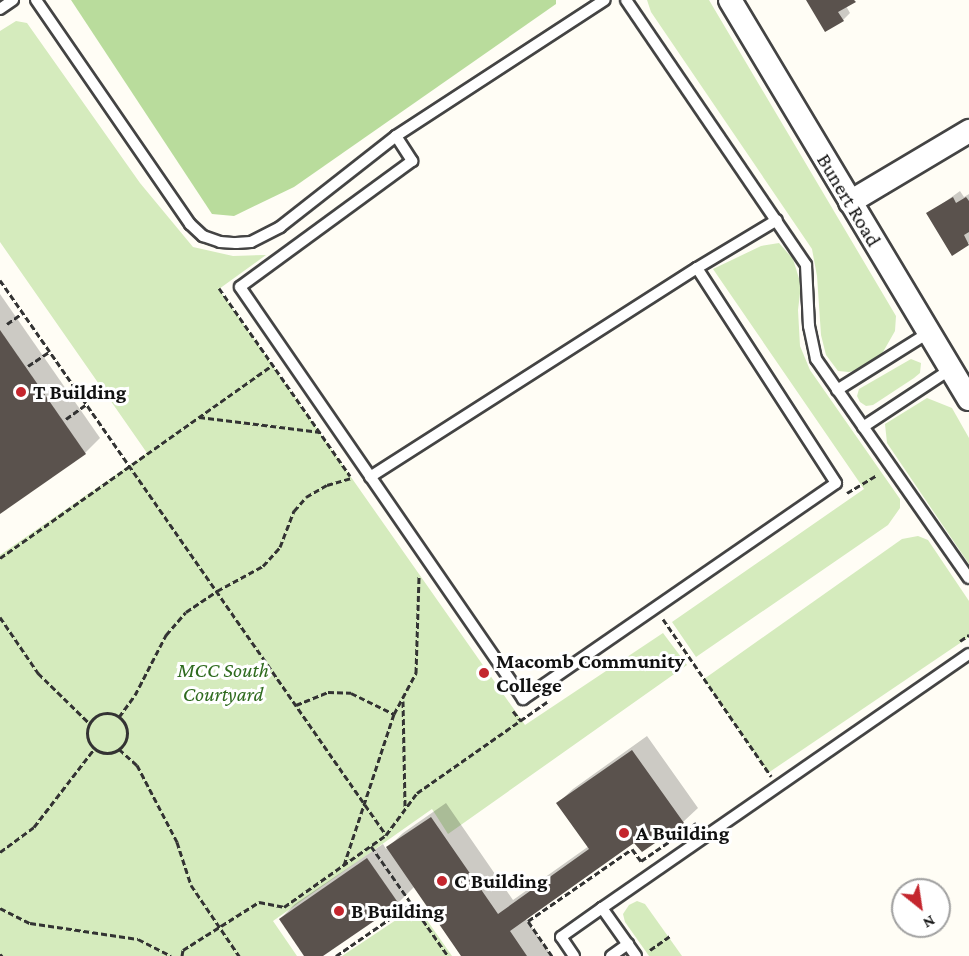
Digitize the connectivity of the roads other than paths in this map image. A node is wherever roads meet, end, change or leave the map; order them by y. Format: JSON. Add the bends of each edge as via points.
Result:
{"nodes":[{"id":1,"x":13,"y":0,"type":"edge"},
{"id":2,"x":36,"y":0,"type":"edge"},
{"id":3,"x":605,"y":0,"type":"edge"},
{"id":4,"x":626,"y":0,"type":"edge"},
{"id":5,"x":730,"y":0,"type":"edge"},
{"id":6,"x":0,"y":9,"type":"edge"},
{"id":7,"x":969,"y":131,"type":"edge"},
{"id":8,"x":396,"y":136,"type":"junction"},
{"id":9,"x":850,"y":202,"type":"junction"},
{"id":10,"x":777,"y":220,"type":"junction"},
{"id":11,"x":697,"y":268,"type":"junction"},
{"id":12,"x":928,"y":333,"type":"junction"},
{"id":13,"x":951,"y":369,"type":"junction"},
{"id":14,"x":837,"y":390,"type":"junction"},
{"id":15,"x":969,"y":399,"type":"edge"},
{"id":16,"x":863,"y":427,"type":"junction"},
{"id":17,"x":370,"y":477,"type":"junction"},
{"id":18,"x":969,"y":578,"type":"edge"},
{"id":19,"x":969,"y":654,"type":"edge"},
{"id":20,"x":602,"y":908,"type":"junction"},
{"id":21,"x":628,"y":944,"type":"junction"},
{"id":22,"x":640,"y":955,"type":"edge"},
{"id":23,"x":574,"y":956,"type":"edge"},
{"id":24,"x":611,"y":956,"type":"edge"}],
"edges":[{"from":1,"to":6,"type":"lane"},
{"from":2,"to":8,"type":"lane","via":[[184,216],[203,236],[220,242],[251,242],[280,227]]},
{"from":3,"to":8,"type":"lane"},
{"from":4,"to":10,"type":"lane"},
{"from":5,"to":9,"type":"street","name":"Bunert Road"},
{"from":7,"to":9,"type":"street"},
{"from":8,"to":17,"type":"lane","via":[[412,161],[240,287]]},
{"from":9,"to":12,"type":"street","name":"Bunert Road"},
{"from":10,"to":11,"type":"lane"},
{"from":10,"to":14,"type":"lane","via":[[806,265],[811,342],[816,359]]},
{"from":11,"to":17,"type":"lane"},
{"from":11,"to":17,"type":"lane","via":[[836,483],[523,699]]},
{"from":12,"to":13,"type":"street","name":"Bunert Road"},
{"from":12,"to":14,"type":"lane"},
{"from":13,"to":15,"type":"street","name":"Bunert Road"},
{"from":13,"to":16,"type":"lane"},
{"from":14,"to":16,"type":"lane"},
{"from":16,"to":18,"type":"lane"},
{"from":19,"to":20,"type":"lane"},
{"from":20,"to":21,"type":"lane"},
{"from":20,"to":23,"type":"lane","via":[[561,937]]},
{"from":21,"to":22,"type":"lane"},
{"from":21,"to":24,"type":"lane"}]}
